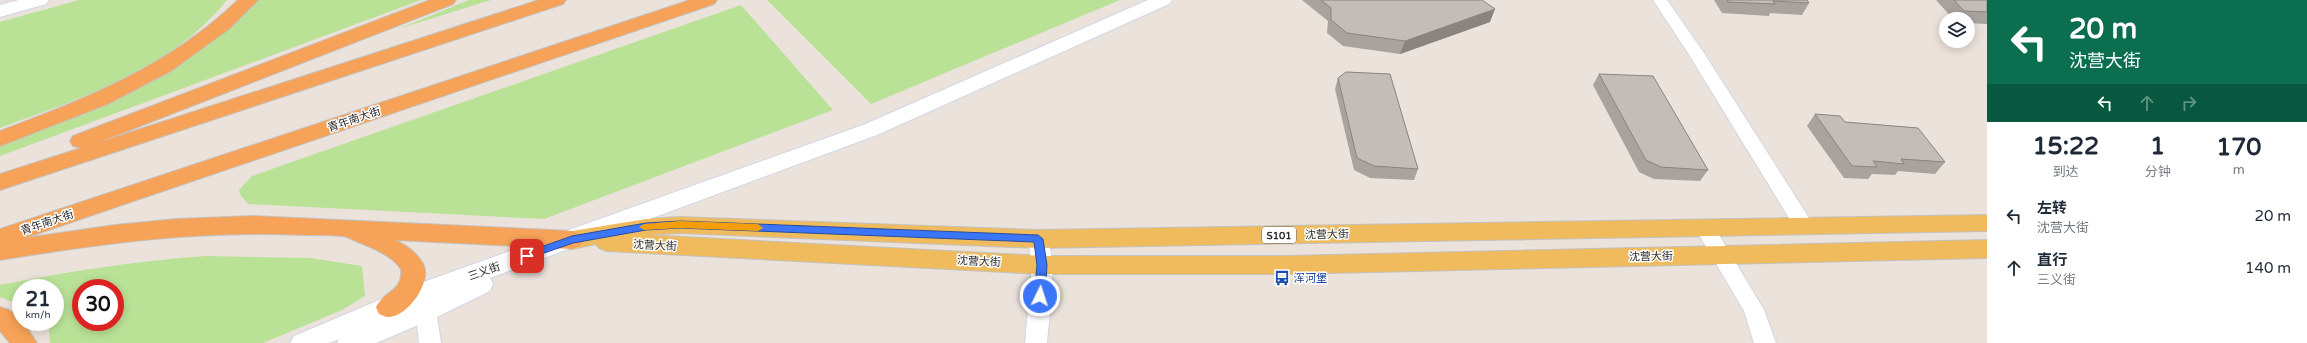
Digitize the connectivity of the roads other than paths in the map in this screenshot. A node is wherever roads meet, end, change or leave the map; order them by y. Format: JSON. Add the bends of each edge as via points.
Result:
{"nodes":[{"id":1,"x":3,"y":0,"type":"edge"},
{"id":2,"x":40,"y":0,"type":"edge"},
{"id":3,"x":249,"y":0,"type":"edge"},
{"id":4,"x":447,"y":0,"type":"edge"},
{"id":5,"x":557,"y":0,"type":"edge"},
{"id":6,"x":708,"y":0,"type":"edge"},
{"id":7,"x":1163,"y":0,"type":"edge"},
{"id":8,"x":1660,"y":0,"type":"edge"},
{"id":9,"x":0,"y":1,"type":"edge"},
{"id":10,"x":0,"y":11,"type":"edge"},
{"id":11,"x":0,"y":139,"type":"edge"},
{"id":12,"x":0,"y":172,"type":"edge"},
{"id":13,"x":0,"y":182,"type":"edge"},
{"id":14,"x":1987,"y":223,"type":"edge"},
{"id":15,"x":1804,"y":226,"type":"junction"},
{"id":16,"x":342,"y":227,"type":"junction"},
{"id":17,"x":1704,"y":228,"type":"junction"},
{"id":18,"x":0,"y":238,"type":"edge"},
{"id":19,"x":1038,"y":239,"type":"junction"},
{"id":20,"x":572,"y":240,"type":"junction"},
{"id":21,"x":1987,"y":248,"type":"edge"},
{"id":22,"x":0,"y":251,"type":"edge"},
{"id":23,"x":1722,"y":254,"type":"junction"},
{"id":24,"x":1042,"y":265,"type":"junction"},
{"id":25,"x":425,"y":302,"type":"junction"},
{"id":26,"x":388,"y":307,"type":"junction"},
{"id":27,"x":0,"y":317,"type":"edge"},
{"id":28,"x":24,"y":343,"type":"edge"},
{"id":29,"x":303,"y":343,"type":"edge"},
{"id":30,"x":350,"y":343,"type":"edge"},
{"id":31,"x":430,"y":343,"type":"edge"},
{"id":32,"x":1036,"y":343,"type":"edge"},
{"id":33,"x":1765,"y":343,"type":"edge"}],
"edges":[{"from":1,"to":9,"type":"street"},
{"from":2,"to":10,"type":"street"},
{"from":3,"to":11,"type":"highway","via":[[218,30],[143,80],[97,102]]},
{"from":4,"to":12,"type":"highway"},
{"from":5,"to":13,"type":"highway"},
{"from":6,"to":18,"type":"highway","name":"青年南大街"},
{"from":7,"to":20,"type":"street","name":"三义街","via":[[870,130]]},
{"from":8,"to":15,"type":"street"},
{"from":14,"to":15,"type":"main road","name":"沈营大街","number":"S101"},
{"from":15,"to":17,"type":"main road","name":"沈营大街","number":"S101"},
{"from":16,"to":20,"type":"highway"},
{"from":16,"to":22,"type":"highway","via":[[253,224],[176,227],[115,233]]},
{"from":16,"to":26,"type":"highway","via":[[403,253],[411,263],[414,276],[409,289]]},
{"from":17,"to":19,"type":"main road","name":"沈营大街","number":"S101"},
{"from":17,"to":23,"type":"street"},
{"from":19,"to":20,"type":"main road","name":"沈营大街","number":"S101","via":[[680,225],[646,227]]},
{"from":19,"to":24,"type":"street"},
{"from":20,"to":24,"type":"main road","name":"沈营大街"},
{"from":20,"to":25,"type":"street","name":"三义街"},
{"from":21,"to":23,"type":"main road","name":"沈营大街"},
{"from":23,"to":24,"type":"main road","name":"沈营大街","via":[[1286,265]]},
{"from":23,"to":33,"type":"street","via":[[1754,310]]},
{"from":24,"to":32,"type":"street"},
{"from":25,"to":26,"type":"street","name":"三义街"},
{"from":25,"to":30,"type":"street","name":"三义街"},
{"from":25,"to":31,"type":"street"},
{"from":26,"to":29,"type":"street","name":"三义街"},
{"from":27,"to":28,"type":"highway","via":[[12,326]]}]}
